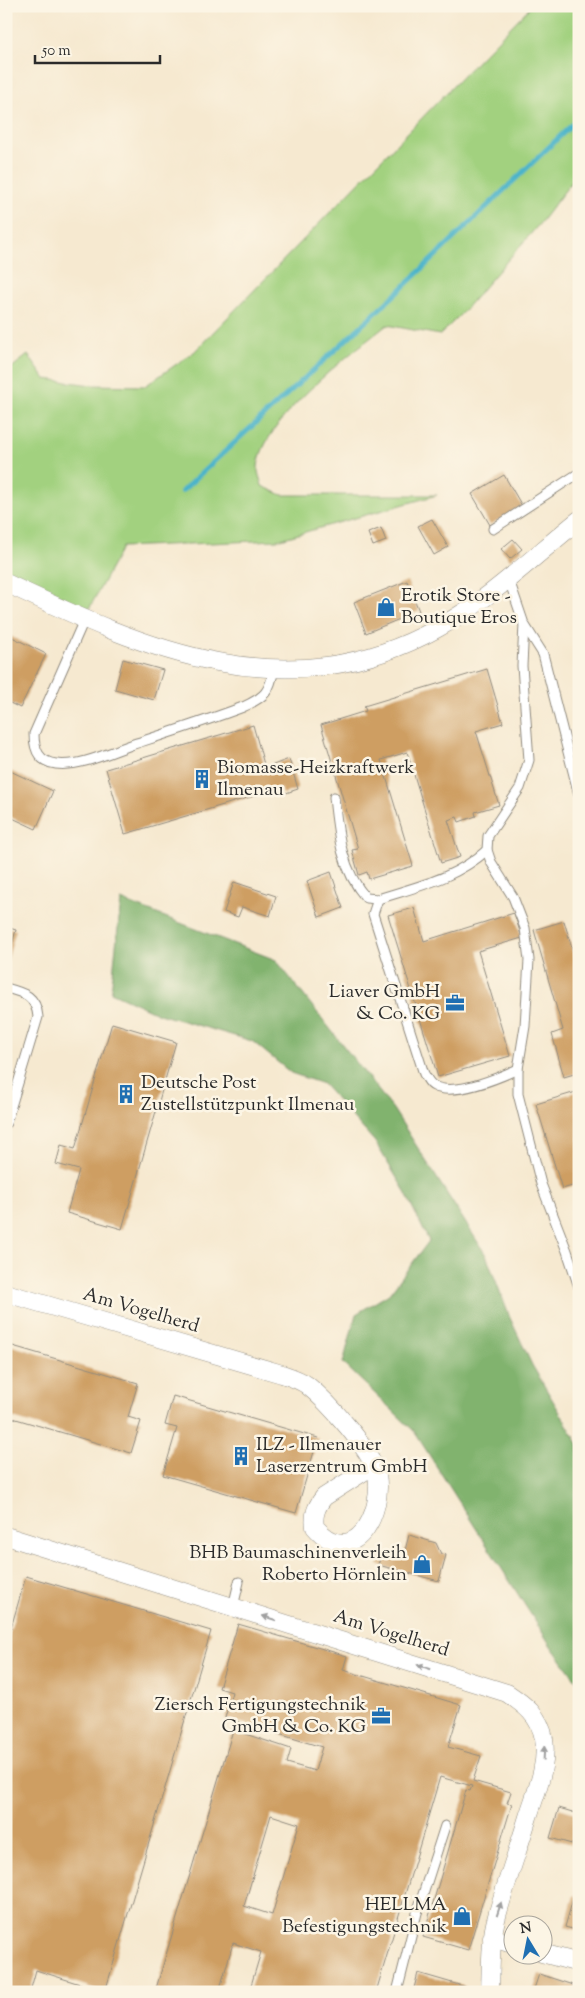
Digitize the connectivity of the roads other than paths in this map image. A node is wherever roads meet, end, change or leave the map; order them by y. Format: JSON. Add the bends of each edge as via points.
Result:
{"nodes":[{"id":1,"x":579,"y":473,"type":"edge"},
{"id":2,"x":579,"y":520,"type":"edge"},
{"id":3,"x":493,"y":529,"type":"dead end"},
{"id":4,"x":508,"y":577,"type":"junction"},
{"id":5,"x":6,"y":582,"type":"edge"},
{"id":6,"x":84,"y":620,"type":"junction"},
{"id":7,"x":524,"y":624,"type":"junction"},
{"id":8,"x":274,"y":668,"type":"junction"},
{"id":9,"x":579,"y":795,"type":"edge"},
{"id":10,"x":334,"y":797,"type":"dead end"},
{"id":11,"x":487,"y":850,"type":"junction"},
{"id":12,"x":378,"y":899,"type":"junction"},
{"id":13,"x":6,"y":988,"type":"edge"},
{"id":14,"x":518,"y":1069,"type":"junction"},
{"id":15,"x":6,"y":1123,"type":"edge"},
{"id":16,"x":579,"y":1287,"type":"edge"},
{"id":17,"x":6,"y":1293,"type":"edge"},
{"id":18,"x":374,"y":1465,"type":"junction"},
{"id":19,"x":6,"y":1536,"type":"edge"},
{"id":20,"x":239,"y":1582,"type":"dead end"},
{"id":21,"x":232,"y":1607,"type":"junction"},
{"id":22,"x":445,"y":1826,"type":"dead end"},
{"id":23,"x":492,"y":1938,"type":"junction"},
{"id":24,"x":502,"y":1941,"type":"edge"},
{"id":25,"x":552,"y":1956,"type":"edge"},
{"id":26,"x":579,"y":1963,"type":"edge"},
{"id":27,"x":397,"y":1992,"type":"edge"},
{"id":28,"x":490,"y":1992,"type":"edge"}],
"edges":[{"from":1,"to":3,"type":"lane"},
{"from":2,"to":4,"type":"street"},
{"from":4,"to":7,"type":"lane"},
{"from":4,"to":8,"type":"street","via":[[438,628],[385,652],[318,667]]},
{"from":5,"to":6,"type":"street"},
{"from":6,"to":8,"type":"street","via":[[154,647],[210,662]]},
{"from":6,"to":8,"type":"lane","via":[[34,734],[37,754],[54,764],[66,765],[93,758],[257,700],[264,696],[271,683]]},
{"from":7,"to":9,"type":"lane","via":[[544,654]]},
{"from":7,"to":11,"type":"lane","via":[[522,666],[529,760],[520,788],[488,836]]},
{"from":10,"to":12,"type":"lane","via":[[341,850],[350,874],[366,898]]},
{"from":11,"to":12,"type":"lane","via":[[449,877]]},
{"from":11,"to":14,"type":"lane","via":[[513,897],[528,944],[524,1026]]},
{"from":12,"to":14,"type":"lane","via":[[374,914],[424,1074],[432,1086],[446,1090],[469,1086]]},
{"from":13,"to":15,"type":"lane","via":[[33,998],[38,1017]]},
{"from":14,"to":16,"type":"lane","via":[[520,1109],[541,1184]]},
{"from":17,"to":18,"type":"street","name":"Am Vogelherd","via":[[299,1380],[357,1438]]},
{"from":18,"to":18,"type":"street","name":"Am Vogelherd","via":[[324,1497],[320,1503],[314,1517],[315,1527],[328,1540],[348,1544],[363,1535],[377,1498]]},
{"from":19,"to":21,"type":"street","name":"Am Vogelherd"},
{"from":20,"to":21,"type":"lane"},
{"from":23,"to":21,"type":"street","name":"Am Vogelherd","one_way":true,"via":[[540,1780],[544,1756],[544,1738],[530,1708],[507,1693]]},
{"from":22,"to":27,"type":"lane","via":[[417,1913]]},
{"from":23,"to":24,"type":"street"},
{"from":23,"to":28,"type":"street","name":"Am Vogelherd"},
{"from":25,"to":26,"type":"street"}]}
